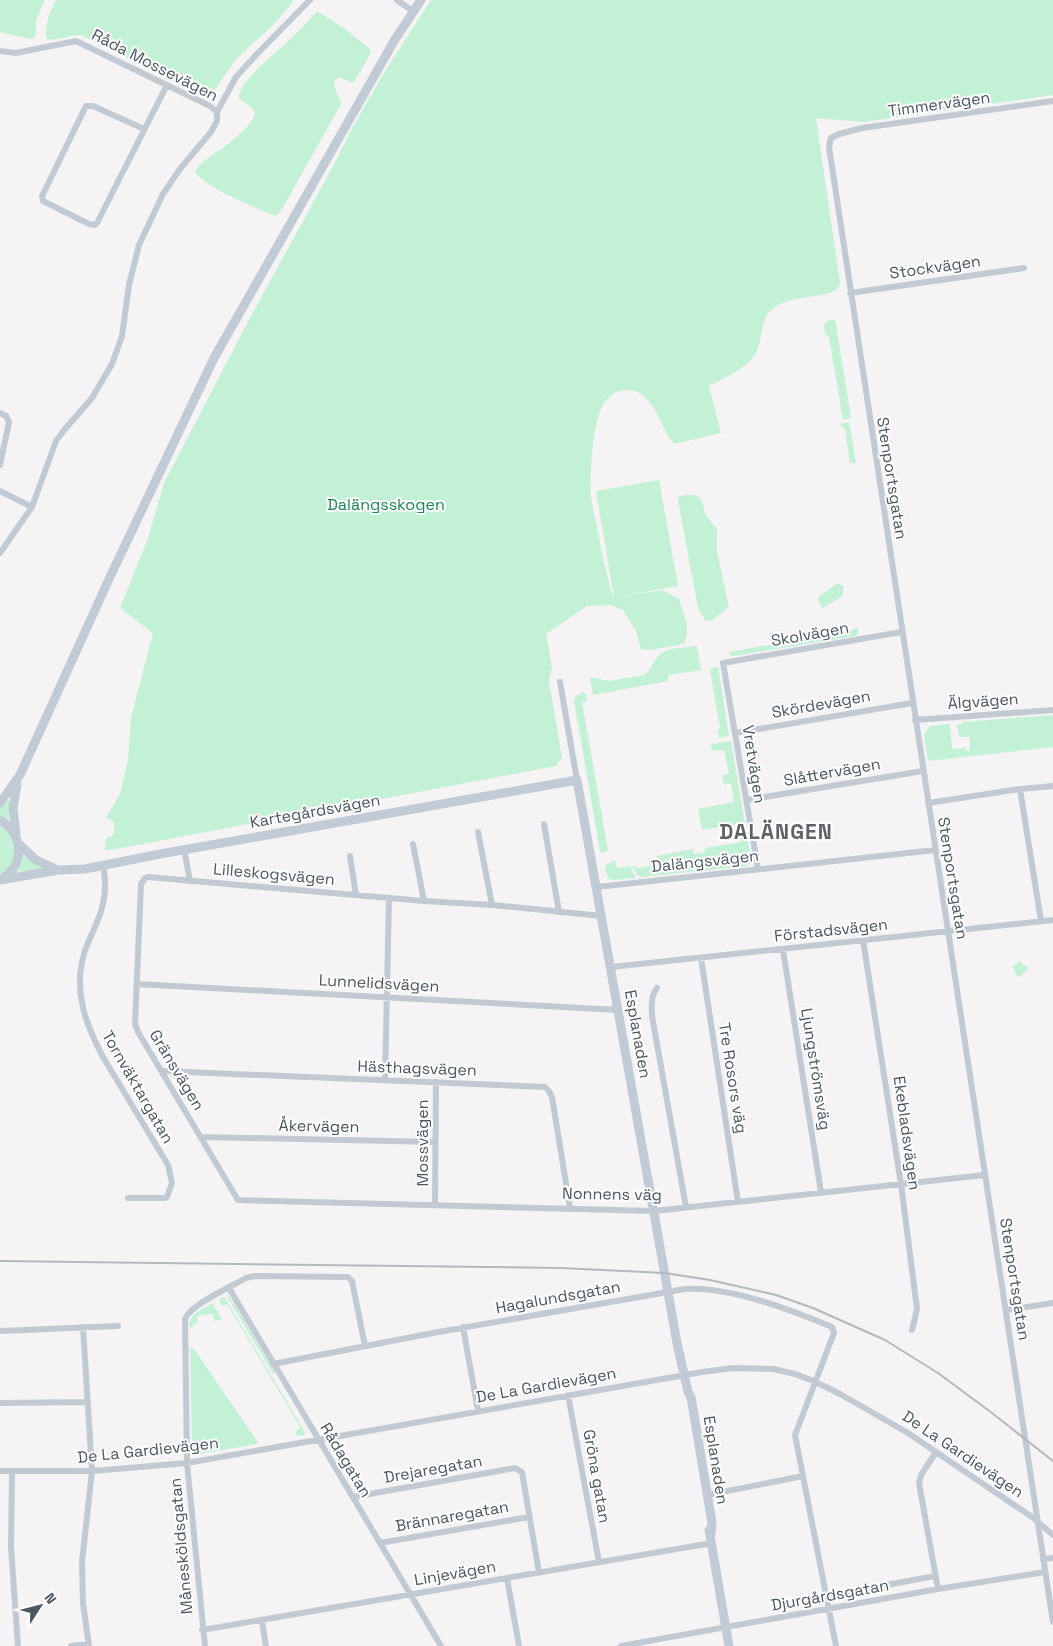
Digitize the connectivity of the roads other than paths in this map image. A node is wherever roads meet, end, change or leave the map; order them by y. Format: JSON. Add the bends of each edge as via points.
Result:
{"nodes":[{"id":1,"x":310,"y":0,"type":"edge"},
{"id":2,"x":397,"y":0,"type":"edge"},
{"id":3,"x":421,"y":0,"type":"edge"},
{"id":4,"x":414,"y":12,"type":"junction"},
{"id":5,"x":0,"y":51,"type":"edge"},
{"id":6,"x":167,"y":85,"type":"junction"},
{"id":7,"x":1053,"y":101,"type":"edge"},
{"id":8,"x":217,"y":112,"type":"junction"},
{"id":9,"x":144,"y":129,"type":"junction"},
{"id":10,"x":831,"y":138,"type":"joint"},
{"id":11,"x":1024,"y":268,"type":"dead end"},
{"id":12,"x":850,"y":293,"type":"junction"},
{"id":13,"x":0,"y":413,"type":"edge"},
{"id":14,"x":0,"y":465,"type":"edge"},
{"id":15,"x":0,"y":492,"type":"edge"},
{"id":16,"x":32,"y":507,"type":"junction"},
{"id":17,"x":0,"y":553,"type":"edge"},
{"id":18,"x":901,"y":632,"type":"junction"},
{"id":19,"x":723,"y":663,"type":"joint"},
{"id":20,"x":560,"y":682,"type":"dead end"},
{"id":21,"x":912,"y":703,"type":"junction"},
{"id":22,"x":1053,"y":710,"type":"edge"},
{"id":23,"x":915,"y":720,"type":"junction"},
{"id":24,"x":735,"y":733,"type":"junction"},
{"id":25,"x":923,"y":771,"type":"junction"},
{"id":26,"x":20,"y":775,"type":"junction"},
{"id":27,"x":577,"y":780,"type":"junction"},
{"id":28,"x":1053,"y":786,"type":"edge"},
{"id":29,"x":1020,"y":789,"type":"junction"},
{"id":30,"x":746,"y":800,"type":"junction"},
{"id":31,"x":0,"y":803,"type":"edge"},
{"id":32,"x":928,"y":803,"type":"junction"},
{"id":33,"x":0,"y":820,"type":"edge"},
{"id":34,"x":544,"y":824,"type":"dead end"},
{"id":35,"x":478,"y":832,"type":"dead end"},
{"id":36,"x":18,"y":842,"type":"junction"},
{"id":37,"x":413,"y":844,"type":"dead end"},
{"id":38,"x":184,"y":850,"type":"junction"},
{"id":39,"x":935,"y":850,"type":"junction"},
{"id":40,"x":350,"y":856,"type":"dead end"},
{"id":41,"x":103,"y":865,"type":"junction"},
{"id":42,"x":58,"y":870,"type":"junction"},
{"id":43,"x":758,"y":870,"type":"junction"},
{"id":44,"x":0,"y":880,"type":"edge"},
{"id":45,"x":190,"y":880,"type":"junction"},
{"id":46,"x":141,"y":884,"type":"joint"},
{"id":47,"x":597,"y":887,"type":"junction"},
{"id":48,"x":356,"y":895,"type":"junction"},
{"id":49,"x":389,"y":898,"type":"junction"},
{"id":50,"x":424,"y":901,"type":"junction"},
{"id":51,"x":492,"y":905,"type":"junction"},
{"id":52,"x":560,"y":912,"type":"junction"},
{"id":53,"x":602,"y":916,"type":"junction"},
{"id":54,"x":1053,"y":920,"type":"edge"},
{"id":55,"x":1041,"y":921,"type":"junction"},
{"id":56,"x":948,"y":932,"type":"junction"},
{"id":57,"x":864,"y":940,"type":"junction"},
{"id":58,"x":783,"y":950,"type":"junction"},
{"id":59,"x":701,"y":958,"type":"junction"},
{"id":60,"x":611,"y":967,"type":"junction"},
{"id":61,"x":137,"y":984,"type":"junction"},
{"id":62,"x":657,"y":988,"type":"dead end"},
{"id":63,"x":386,"y":998,"type":"junction"},
{"id":64,"x":619,"y":1010,"type":"junction"},
{"id":65,"x":163,"y":1071,"type":"junction"},
{"id":66,"x":384,"y":1080,"type":"junction"},
{"id":67,"x":436,"y":1082,"type":"junction"},
{"id":68,"x":202,"y":1137,"type":"junction"},
{"id":69,"x":435,"y":1142,"type":"junction"},
{"id":70,"x":984,"y":1175,"type":"junction"},
{"id":71,"x":901,"y":1184,"type":"junction"},
{"id":72,"x":821,"y":1192,"type":"junction"},
{"id":73,"x":128,"y":1198,"type":"dead end"},
{"id":74,"x":237,"y":1199,"type":"joint"},
{"id":75,"x":738,"y":1202,"type":"junction"},
{"id":76,"x":435,"y":1204,"type":"junction"},
{"id":77,"x":686,"y":1206,"type":"junction"},
{"id":78,"x":570,"y":1208,"type":"junction"},
{"id":79,"x":654,"y":1211,"type":"junction"},
{"id":80,"x":229,"y":1288,"type":"junction"},
{"id":81,"x":668,"y":1292,"type":"junction"},
{"id":82,"x":1053,"y":1303,"type":"edge"},
{"id":83,"x":1006,"y":1310,"type":"junction"},
{"id":84,"x":82,"y":1326,"type":"junction"},
{"id":85,"x":118,"y":1326,"type":"dead end"},
{"id":86,"x":463,"y":1328,"type":"junction"},
{"id":87,"x":0,"y":1330,"type":"edge"},
{"id":88,"x":912,"y":1330,"type":"dead end"},
{"id":89,"x":365,"y":1346,"type":"junction"},
{"id":90,"x":273,"y":1364,"type":"junction"},
{"id":91,"x":685,"y":1376,"type":"junction"},
{"id":92,"x":816,"y":1382,"type":"junction"},
{"id":93,"x":688,"y":1392,"type":"junction"},
{"id":94,"x":568,"y":1395,"type":"junction"},
{"id":95,"x":88,"y":1402,"type":"junction"},
{"id":96,"x":0,"y":1404,"type":"edge"},
{"id":97,"x":478,"y":1411,"type":"junction"},
{"id":98,"x":318,"y":1439,"type":"junction"},
{"id":99,"x":936,"y":1452,"type":"junction"},
{"id":100,"x":187,"y":1463,"type":"junction"},
{"id":101,"x":0,"y":1471,"type":"edge"},
{"id":102,"x":12,"y":1471,"type":"junction"},
{"id":103,"x":92,"y":1471,"type":"junction"},
{"id":104,"x":803,"y":1476,"type":"junction"},
{"id":105,"x":707,"y":1495,"type":"junction"},
{"id":106,"x":353,"y":1497,"type":"junction"},
{"id":107,"x":529,"y":1517,"type":"junction"},
{"id":108,"x":1037,"y":1521,"type":"junction"},
{"id":109,"x":1053,"y":1535,"type":"edge"},
{"id":110,"x":711,"y":1538,"type":"junction"},
{"id":111,"x":380,"y":1543,"type":"junction"},
{"id":112,"x":1053,"y":1558,"type":"edge"},
{"id":113,"x":1043,"y":1560,"type":"junction"},
{"id":114,"x":598,"y":1562,"type":"junction"},
{"id":115,"x":1045,"y":1572,"type":"junction"},
{"id":116,"x":539,"y":1573,"type":"junction"},
{"id":117,"x":935,"y":1576,"type":"junction"},
{"id":118,"x":507,"y":1578,"type":"junction"},
{"id":119,"x":938,"y":1589,"type":"junction"},
{"id":120,"x":410,"y":1595,"type":"junction"},
{"id":121,"x":827,"y":1596,"type":"junction"},
{"id":122,"x":829,"y":1609,"type":"junction"},
{"id":123,"x":262,"y":1621,"type":"junction"},
{"id":124,"x":1053,"y":1622,"type":"edge"},
{"id":125,"x":726,"y":1627,"type":"junction"},
{"id":126,"x":202,"y":1630,"type":"junction"},
{"id":127,"x":88,"y":1645,"type":"edge"},
{"id":128,"x":18,"y":1646,"type":"edge"},
{"id":129,"x":71,"y":1646,"type":"edge"},
{"id":130,"x":205,"y":1646,"type":"edge"},
{"id":131,"x":266,"y":1646,"type":"edge"},
{"id":132,"x":441,"y":1646,"type":"edge"},
{"id":133,"x":519,"y":1646,"type":"edge"},
{"id":134,"x":621,"y":1646,"type":"edge"},
{"id":135,"x":729,"y":1646,"type":"edge"},
{"id":136,"x":836,"y":1646,"type":"edge"}],
"edges":[{"from":1,"to":8,"type":"street","via":[[245,67]]},
{"from":2,"to":4,"type":"street"},
{"from":3,"to":4,"type":"street"},
{"from":4,"to":26,"type":"street","via":[[394,41],[214,358]]},
{"from":5,"to":6,"type":"street","name":"Råda Mossevägen","via":[[16,53],[76,41]]},
{"from":6,"to":8,"type":"street","name":"Råda Mossevägen"},
{"from":6,"to":9,"type":"street"},
{"from":7,"to":10,"type":"street","name":"Timmervägen","via":[[862,128]]},
{"from":8,"to":16,"type":"street","name":"Råda Mossevägen","via":[[212,132],[172,180],[152,215],[138,245],[131,271],[125,322],[112,364],[92,398],[56,441]]},
{"from":9,"to":9,"type":"street","via":[[95,225],[43,201],[42,196],[86,106],[93,106]]},
{"from":10,"to":12,"type":"street","name":"Stenportsgatan","via":[[829,147]]},
{"from":11,"to":12,"type":"street","name":"Stockvägen"},
{"from":12,"to":18,"type":"street","name":"Stenportsgatan"},
{"from":13,"to":14,"type":"street","via":[[9,422]]},
{"from":15,"to":16,"type":"street"},
{"from":16,"to":17,"type":"street","name":"Råda Mossevägen"},
{"from":18,"to":19,"type":"street","name":"Skolvägen"},
{"from":18,"to":21,"type":"street","name":"Stenportsgatan"},
{"from":19,"to":24,"type":"street","name":"Vretvägen"},
{"from":20,"to":27,"type":"street","name":"Esplanaden"},
{"from":21,"to":23,"type":"street","name":"Stenportsgatan"},
{"from":21,"to":24,"type":"street","name":"Skördevägen"},
{"from":22,"to":23,"type":"street","name":"Älgvägen"},
{"from":23,"to":25,"type":"street","name":"Stenportsgatan"},
{"from":24,"to":30,"type":"street","name":"Vretvägen"},
{"from":25,"to":30,"type":"street","name":"Slåttervägen"},
{"from":25,"to":32,"type":"street","name":"Stenportsgatan"},
{"from":26,"to":31,"type":"street"},
{"from":26,"to":36,"type":"street","via":[[13,808]]},
{"from":27,"to":38,"type":"street","name":"Kartegårdsvägen"},
{"from":27,"to":47,"type":"street","name":"Esplanaden"},
{"from":28,"to":29,"type":"street"},
{"from":29,"to":32,"type":"street"},
{"from":29,"to":55,"type":"street"},
{"from":30,"to":43,"type":"street","name":"Vretvägen"},
{"from":32,"to":39,"type":"street","name":"Stenportsgatan"},
{"from":33,"to":36,"type":"street","name":"Kartegårdsvägen","via":[[10,826]]},
{"from":34,"to":52,"type":"street"},
{"from":35,"to":51,"type":"street"},
{"from":36,"to":42,"type":"street","name":"Kartegårdsvägen","via":[[36,860]]},
{"from":36,"to":44,"type":"street","via":[[16,863]]},
{"from":37,"to":50,"type":"street"},
{"from":38,"to":41,"type":"street","name":"Kartegårdsvägen"},
{"from":38,"to":45,"type":"street","name":"Lilleskogsvägen"},
{"from":39,"to":43,"type":"street","name":"Dalängsvägen"},
{"from":39,"to":56,"type":"street","name":"Stenportsgatan"},
{"from":40,"to":48,"type":"street","name":"Lilleskogsvägen"},
{"from":41,"to":42,"type":"street","name":"Kartegårdsvägen"},
{"from":41,"to":73,"type":"street","name":"Tornväktargatan","via":[[104,903],[81,965],[83,1010],[93,1040],[168,1166],[172,1183],[165,1198]]},
{"from":42,"to":44,"type":"street","name":"Kartegårdsvägen"},
{"from":43,"to":47,"type":"street","name":"Dalängsvägen"},
{"from":45,"to":46,"type":"street","name":"Lilleskogsvägen","via":[[148,877]]},
{"from":45,"to":48,"type":"street","name":"Lilleskogsvägen"},
{"from":46,"to":61,"type":"street","name":"Gränsvägen"},
{"from":47,"to":53,"type":"street","name":"Esplanaden"},
{"from":48,"to":49,"type":"street","name":"Lilleskogsvägen"},
{"from":49,"to":50,"type":"street","name":"Lilleskogsvägen"},
{"from":49,"to":63,"type":"street"},
{"from":50,"to":51,"type":"street","name":"Lilleskogsvägen"},
{"from":51,"to":52,"type":"street","name":"Lilleskogsvägen"},
{"from":52,"to":53,"type":"street","name":"Lilleskogsvägen"},
{"from":53,"to":60,"type":"street","name":"Esplanaden"},
{"from":54,"to":55,"type":"street","name":"Förstadsvägen"},
{"from":55,"to":56,"type":"street","name":"Förstadsvägen"},
{"from":56,"to":57,"type":"street","name":"Förstadsvägen"},
{"from":56,"to":70,"type":"street","name":"Stenportsgatan"},
{"from":57,"to":58,"type":"street","name":"Förstadsvägen"},
{"from":57,"to":71,"type":"street","name":"Ekebladsvägen"},
{"from":58,"to":59,"type":"street","name":"Förstadsvägen"},
{"from":58,"to":72,"type":"street","name":"Ljungströmsväg"},
{"from":59,"to":60,"type":"street","name":"Förstadsvägen"},
{"from":59,"to":75,"type":"street","name":"Tre Rosors väg"},
{"from":60,"to":64,"type":"street","name":"Esplanaden"},
{"from":61,"to":63,"type":"street","name":"Lunnelidsvägen"},
{"from":61,"to":65,"type":"street","name":"Gränsvägen","via":[[136,1028]]},
{"from":62,"to":77,"type":"street","via":[[651,1000],[652,1016]]},
{"from":63,"to":64,"type":"street","name":"Lunnelidsvägen"},
{"from":63,"to":66,"type":"street"},
{"from":64,"to":79,"type":"street","name":"Esplanaden"},
{"from":65,"to":66,"type":"street","name":"Hästhagsvägen"},
{"from":65,"to":68,"type":"street","name":"Gränsvägen"},
{"from":66,"to":67,"type":"street","name":"Hästhagsvägen"},
{"from":67,"to":69,"type":"street","name":"Mossvägen"},
{"from":67,"to":78,"type":"street","name":"Hästhagsvägen","via":[[547,1088],[552,1097]]},
{"from":68,"to":69,"type":"street","name":"Åkervägen"},
{"from":68,"to":74,"type":"street","name":"Gränsvägen"},
{"from":69,"to":76,"type":"street","name":"Mossvägen"},
{"from":70,"to":71,"type":"street","name":"Nonnens väg"},
{"from":70,"to":83,"type":"street","name":"Stenportsgatan"},
{"from":71,"to":72,"type":"street","name":"Nonnens väg"},
{"from":71,"to":88,"type":"street","name":"Ekebladsvägen","via":[[916,1309]]},
{"from":72,"to":75,"type":"street","name":"Nonnens väg"},
{"from":74,"to":76,"type":"street","name":"Nonnens väg"},
{"from":75,"to":77,"type":"street","name":"Nonnens väg"},
{"from":76,"to":78,"type":"street","name":"Nonnens väg"},
{"from":77,"to":79,"type":"street","name":"Nonnens väg"},
{"from":78,"to":79,"type":"street","name":"Nonnens väg"},
{"from":79,"to":81,"type":"street","name":"Esplanaden"},
{"from":80,"to":89,"type":"street","name":"Månesköldsgatan","via":[[255,1276],[348,1276]]},
{"from":80,"to":90,"type":"street","name":"Rådagatan"},
{"from":80,"to":100,"type":"street","name":"Månesköldsgatan","via":[[190,1310],[185,1319]]},
{"from":81,"to":86,"type":"street","name":"Hagalundsgatan"},
{"from":81,"to":91,"type":"street","name":"Esplanaden"},
{"from":81,"to":92,"type":"street","name":"Hagalundsgatan","via":[[705,1289],[787,1309],[832,1327],[834,1333]]},
{"from":82,"to":83,"type":"street"},
{"from":83,"to":108,"type":"street","name":"Stenportsgatan"},
{"from":84,"to":85,"type":"street"},
{"from":84,"to":87,"type":"street"},
{"from":84,"to":95,"type":"street"},
{"from":86,"to":89,"type":"street","name":"Hagalundsgatan"},
{"from":86,"to":97,"type":"street"},
{"from":89,"to":90,"type":"street","name":"Hagalundsgatan"},
{"from":90,"to":98,"type":"street","name":"Rådagatan"},
{"from":91,"to":92,"type":"street","name":"De La Gardievägen","via":[[719,1369],[760,1368],[784,1371]]},
{"from":91,"to":93,"type":"street","name":"Esplanaden"},
{"from":91,"to":94,"type":"street","name":"De La Gardievägen"},
{"from":92,"to":99,"type":"street","name":"De La Gardievägen"},
{"from":92,"to":104,"type":"street","via":[[795,1435]]},
{"from":93,"to":105,"type":"street","name":"Esplanaden"},
{"from":93,"to":110,"type":"street","name":"Esplanaden","via":[[686,1398]]},
{"from":94,"to":97,"type":"street","name":"De La Gardievägen"},
{"from":94,"to":114,"type":"street","name":"Gröna gatan"},
{"from":95,"to":96,"type":"street"},
{"from":95,"to":103,"type":"street"},
{"from":97,"to":98,"type":"street","name":"De La Gardievägen"},
{"from":98,"to":100,"type":"street","name":"De La Gardievägen"},
{"from":98,"to":106,"type":"street","name":"Rådagatan"},
{"from":99,"to":108,"type":"street","name":"De La Gardievägen"},
{"from":99,"to":117,"type":"street","via":[[919,1479]]},
{"from":100,"to":103,"type":"street","name":"De La Gardievägen"},
{"from":100,"to":126,"type":"street","name":"Månesköldsgatan"},
{"from":101,"to":102,"type":"street","name":"De La Gardievägen"},
{"from":102,"to":103,"type":"street","name":"De La Gardievägen"},
{"from":102,"to":128,"type":"street","via":[[11,1547]]},
{"from":103,"to":127,"type":"street","via":[[82,1562]]},
{"from":104,"to":105,"type":"street"},
{"from":104,"to":121,"type":"street"},
{"from":105,"to":110,"type":"street","name":"Esplanaden"},
{"from":106,"to":107,"type":"street","name":"Drejaregatan","via":[[515,1468],[522,1472]]},
{"from":106,"to":111,"type":"street","name":"Rådagatan"},
{"from":107,"to":111,"type":"street","name":"Brännaregatan"},
{"from":107,"to":116,"type":"street"},
{"from":108,"to":109,"type":"street","name":"De La Gardievägen"},
{"from":108,"to":113,"type":"street","name":"Stenportsgatan"},
{"from":110,"to":114,"type":"street","name":"Linjevägen"},
{"from":110,"to":125,"type":"street","name":"Esplanaden"},
{"from":111,"to":120,"type":"street","name":"Rådagatan"},
{"from":112,"to":113,"type":"street"},
{"from":113,"to":115,"type":"street","name":"Stenportsgatan"},
{"from":114,"to":116,"type":"street","name":"Linjevägen"},
{"from":115,"to":119,"type":"street","name":"Djurgårdsgatan"},
{"from":115,"to":124,"type":"street","name":"Stenportsgatan"},
{"from":116,"to":118,"type":"street","name":"Linjevägen"},
{"from":117,"to":119,"type":"street"},
{"from":117,"to":121,"type":"street","name":"Djurgårdsgatan"},
{"from":118,"to":120,"type":"street","name":"Linjevägen"},
{"from":118,"to":133,"type":"street"},
{"from":119,"to":122,"type":"street","name":"Djurgårdsgatan"},
{"from":120,"to":123,"type":"street","name":"Linjevägen"},
{"from":120,"to":132,"type":"street","name":"Rådagatan"},
{"from":121,"to":122,"type":"street"},
{"from":122,"to":125,"type":"street","name":"Djurgårdsgatan"},
{"from":122,"to":136,"type":"street"},
{"from":123,"to":126,"type":"street","name":"Linjevägen"},
{"from":123,"to":131,"type":"street"},
{"from":125,"to":134,"type":"street","name":"Djurgårdsgatan"},
{"from":125,"to":135,"type":"street","name":"Esplanaden"},
{"from":126,"to":130,"type":"street","name":"Månesköldsgatan"},
{"from":127,"to":129,"type":"street"}]}
